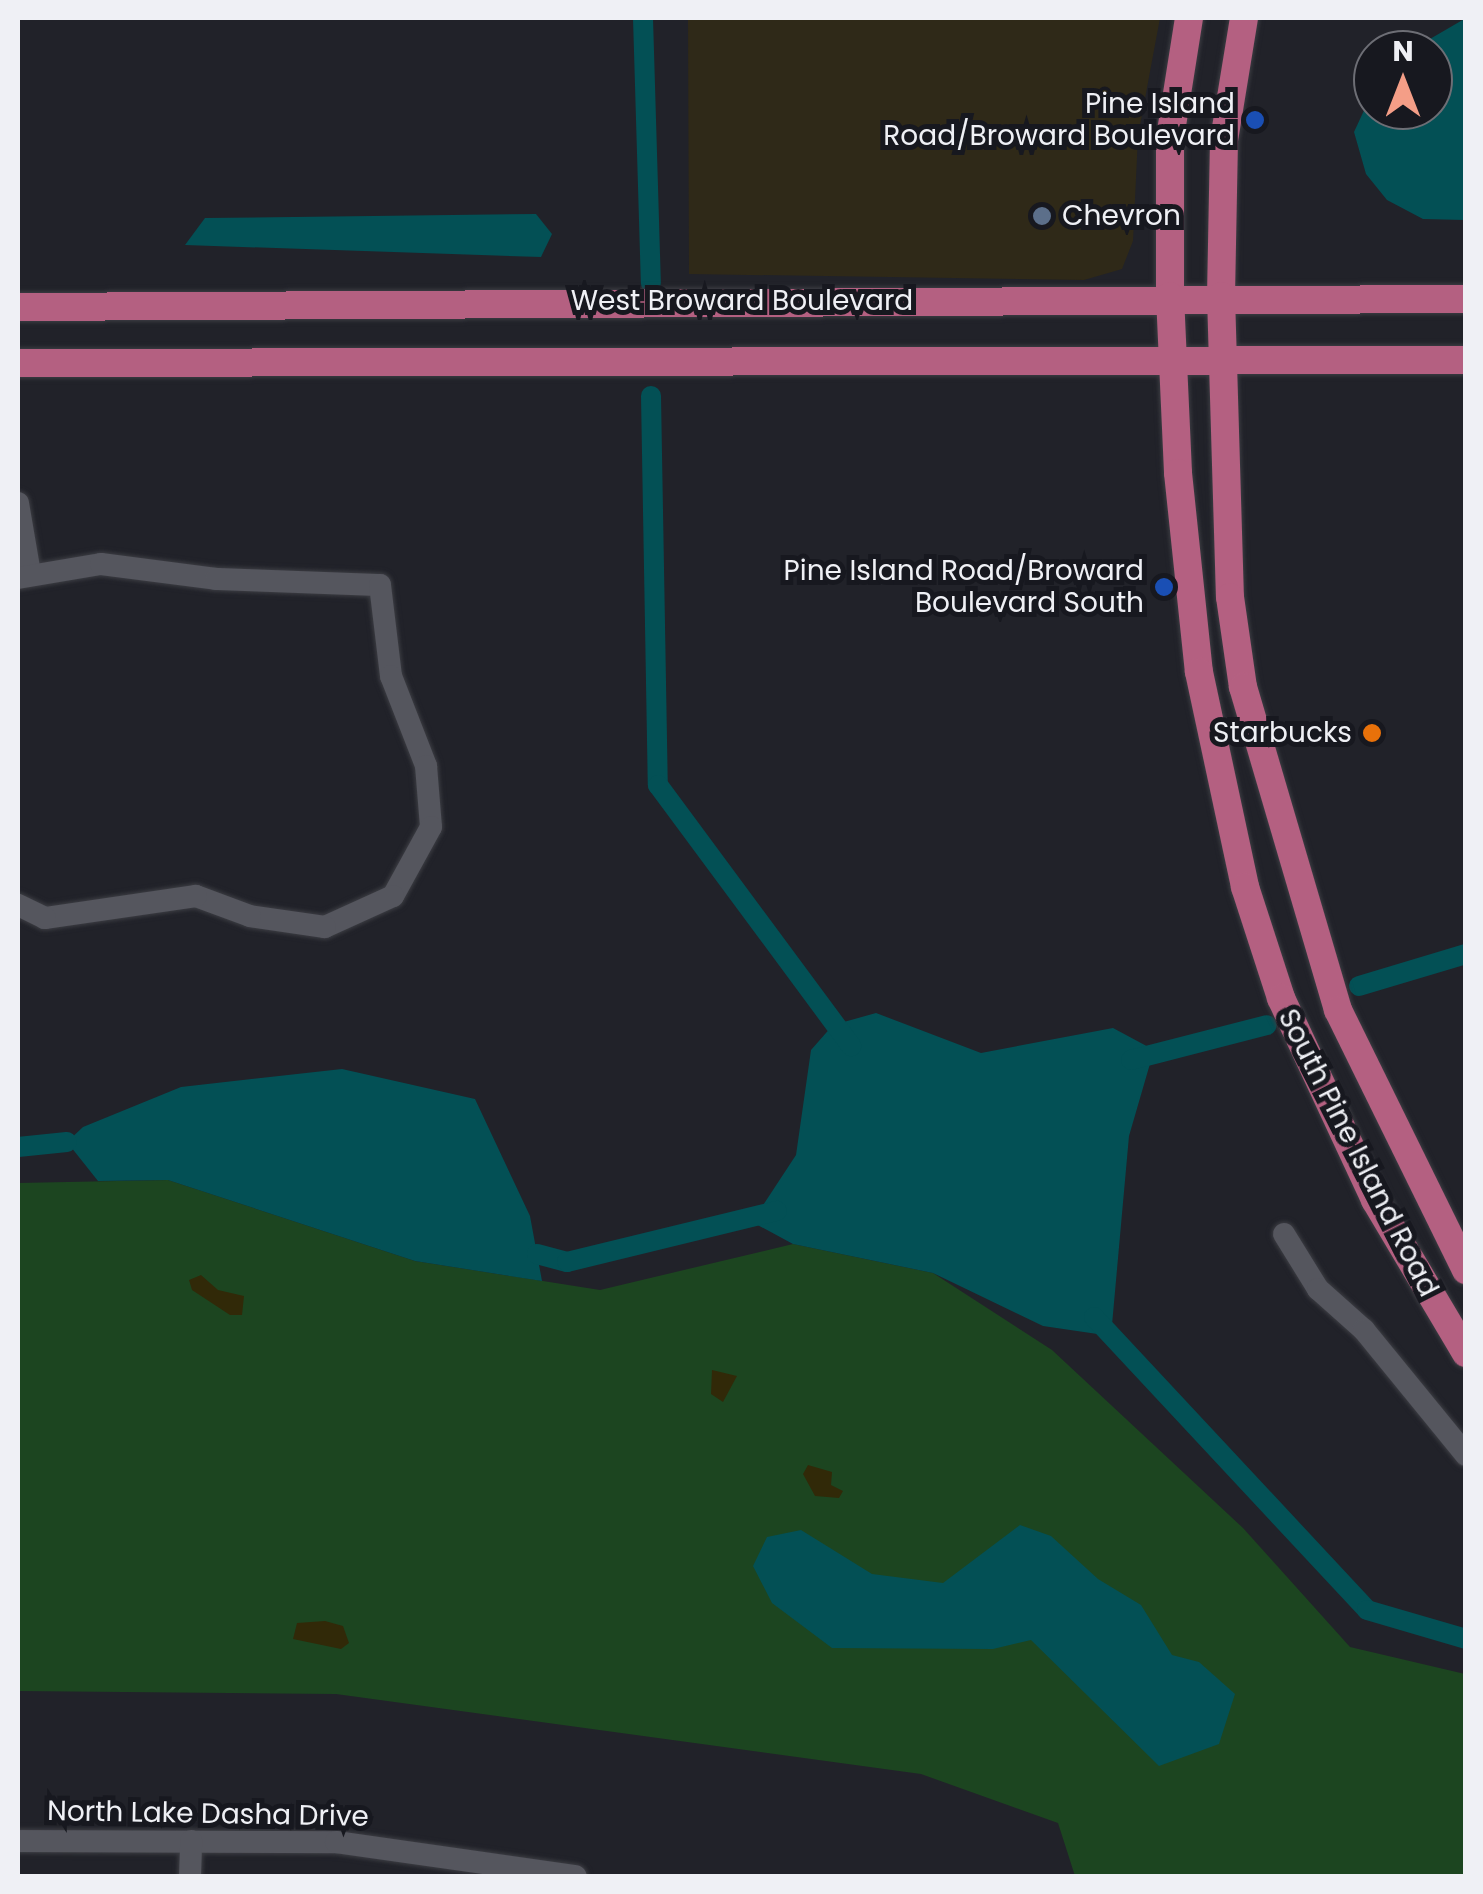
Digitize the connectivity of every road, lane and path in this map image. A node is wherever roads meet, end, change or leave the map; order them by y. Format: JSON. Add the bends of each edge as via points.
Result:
{"nodes":[{"id":1,"x":1189,"y":18,"type":"edge"},
{"id":2,"x":1244,"y":18,"type":"edge"},
{"id":3,"x":1170,"y":296,"type":"junction"},
{"id":4,"x":1221,"y":296,"type":"junction"},
{"id":5,"x":1466,"y":299,"type":"edge"},
{"id":6,"x":18,"y":307,"type":"edge"},
{"id":7,"x":1172,"y":356,"type":"junction"},
{"id":8,"x":1221,"y":356,"type":"junction"},
{"id":9,"x":1466,"y":360,"type":"edge"},
{"id":10,"x":18,"y":364,"type":"edge"},
{"id":11,"x":18,"y":503,"type":"edge"},
{"id":12,"x":24,"y":576,"type":"edge"},
{"id":13,"x":18,"y":904,"type":"edge"},
{"id":14,"x":1284,"y":1234,"type":"dead end"},
{"id":15,"x":1466,"y":1270,"type":"edge"},
{"id":16,"x":1466,"y":1352,"type":"edge"},
{"id":17,"x":1466,"y":1455,"type":"edge"},
{"id":18,"x":18,"y":1840,"type":"edge"},
{"id":19,"x":191,"y":1840,"type":"junction"},
{"id":20,"x":190,"y":1876,"type":"edge"},
{"id":21,"x":576,"y":1876,"type":"edge"}],
"edges":[{"from":1,"to":3,"type":"main road","name":"South Pine Island Road","via":[[1170,138]]},
{"from":2,"to":4,"type":"main road","name":"South Pine Island Road","via":[[1224,140]]},
{"from":3,"to":4,"type":"main road","name":"West Broward Boulevard"},
{"from":3,"to":6,"type":"main road","name":"West Broward Boulevard"},
{"from":3,"to":7,"type":"main road","name":"South Pine Island Road"},
{"from":4,"to":5,"type":"main road","name":"West Broward Boulevard"},
{"from":4,"to":8,"type":"main road","name":"South Pine Island Road"},
{"from":7,"to":8,"type":"main road","name":"West Broward Boulevard"},
{"from":7,"to":10,"type":"main road","name":"West Broward Boulevard"},
{"from":7,"to":16,"type":"main road","name":"South Pine Island Road","via":[[1199,672],[1245,887],[1280,998],[1322,1095]]},
{"from":8,"to":9,"type":"main road","name":"West Broward Boulevard"},
{"from":8,"to":15,"type":"main road","name":"South Pine Island Road","via":[[1230,597],[1253,724],[1338,1010]]},
{"from":11,"to":12,"type":"street"},
{"from":12,"to":13,"type":"street","via":[[101,564],[216,579],[380,585],[390,676],[426,766],[430,827],[394,896],[325,927],[250,916],[196,896],[46,918]]},
{"from":14,"to":17,"type":"street","via":[[1318,1289],[1364,1330]]},
{"from":18,"to":19,"type":"street","name":"North Lake Dasha Drive"},
{"from":19,"to":20,"type":"street"},
{"from":19,"to":21,"type":"street","name":"North Lake Dasha Drive","via":[[336,1842]]}]}
